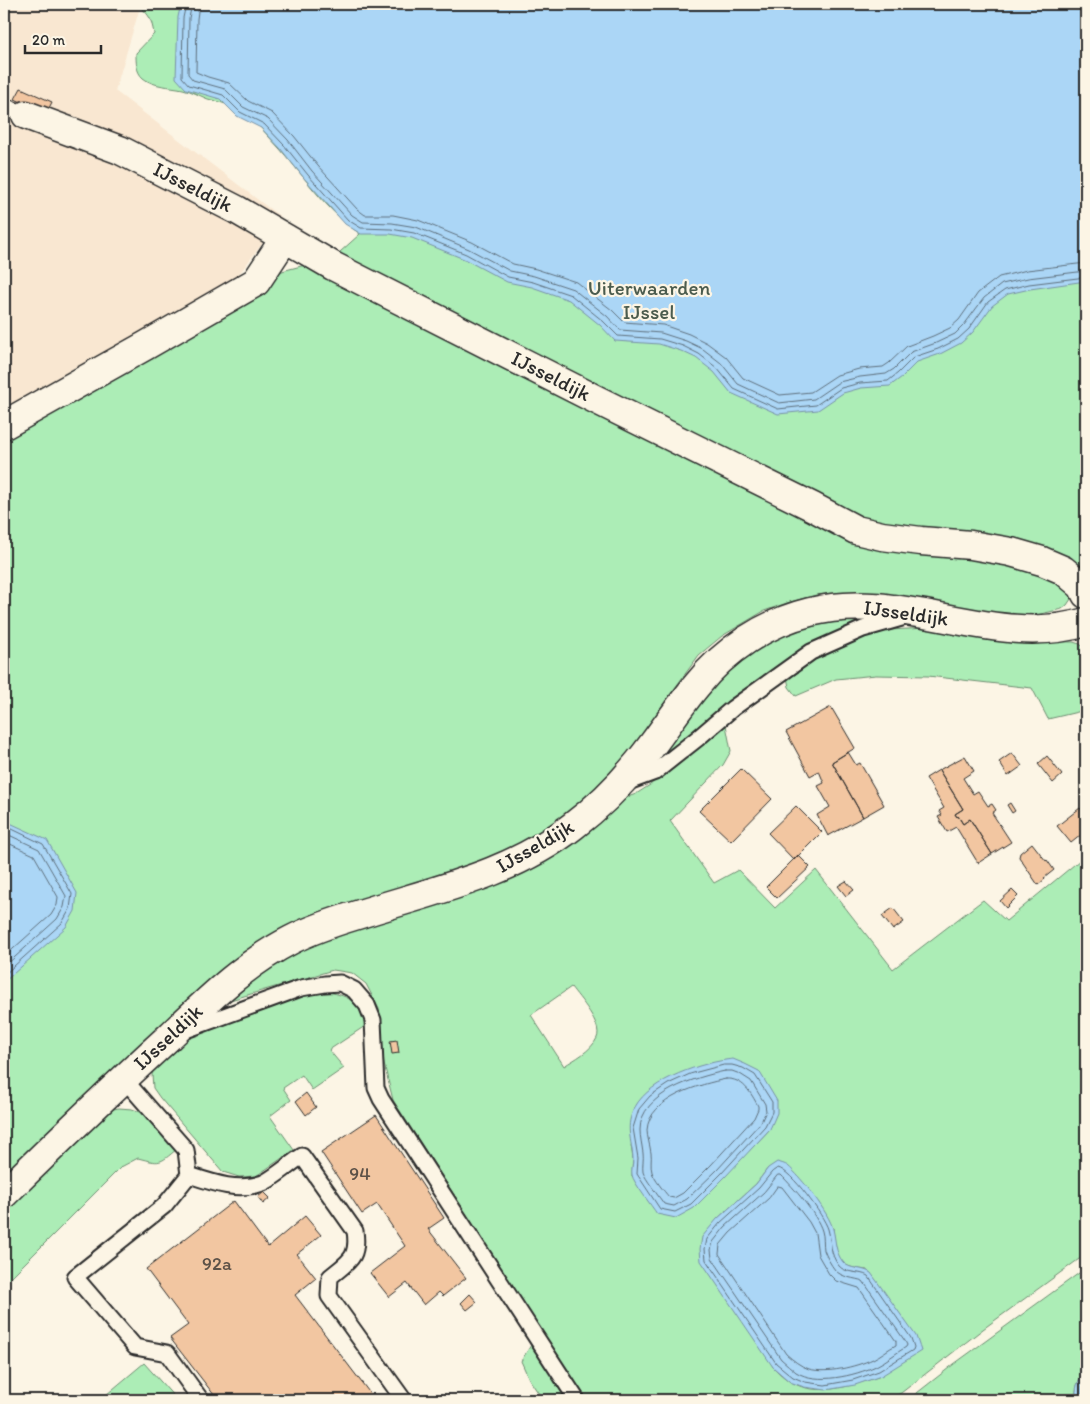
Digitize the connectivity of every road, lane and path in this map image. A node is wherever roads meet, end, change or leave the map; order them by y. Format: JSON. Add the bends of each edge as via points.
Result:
{"nodes":[{"id":1,"x":15,"y":110,"type":"edge"},
{"id":2,"x":285,"y":238,"type":"junction"},
{"id":3,"x":4,"y":425,"type":"edge"},
{"id":4,"x":1086,"y":594,"type":"edge"},
{"id":5,"x":918,"y":614,"type":"junction"},
{"id":6,"x":1086,"y":622,"type":"edge"},
{"id":7,"x":619,"y":785,"type":"junction"},
{"id":8,"x":170,"y":1036,"type":"junction"},
{"id":9,"x":124,"y":1078,"type":"junction"},
{"id":10,"x":189,"y":1175,"type":"junction"},
{"id":11,"x":4,"y":1194,"type":"edge"},
{"id":12,"x":403,"y":1399,"type":"edge"},
{"id":13,"x":201,"y":1400,"type":"edge"},
{"id":14,"x":577,"y":1400,"type":"edge"}],
"edges":[{"from":1,"to":2,"type":"street","name":"IJsseldijk","via":[[120,150]]},
{"from":2,"to":3,"type":"street","via":[[256,282]]},
{"from":2,"to":4,"type":"street","name":"IJsseldijk","via":[[342,271],[856,530],[1012,552],[1063,570],[1082,586]]},
{"from":5,"to":6,"type":"street","name":"IJsseldijk","via":[[1017,630],[1046,630]]},
{"from":5,"to":7,"type":"lane","via":[[863,629],[811,652],[733,708],[655,772]]},
{"from":5,"to":7,"type":"street","name":"IJsseldijk","via":[[878,607],[846,606],[810,612],[775,624],[742,642],[721,658],[698,684]]},
{"from":7,"to":8,"type":"street","name":"IJsseldijk","via":[[571,828],[512,862],[478,877],[315,929],[287,942],[252,963]]},
{"from":8,"to":9,"type":"street","name":"IJsseldijk"},
{"from":8,"to":14,"type":"lane","via":[[301,988],[340,983],[354,990],[367,1005],[373,1020],[376,1088],[381,1099]]},
{"from":9,"to":10,"type":"lane","via":[[186,1150]]},
{"from":9,"to":11,"type":"street","name":"IJsseldijk"},
{"from":10,"to":12,"type":"lane","via":[[226,1186],[249,1187],[264,1182],[302,1156],[355,1231],[357,1244],[353,1258],[330,1277],[329,1296]]},
{"from":10,"to":13,"type":"lane","via":[[164,1206],[75,1277],[135,1347],[167,1354]]}]}
